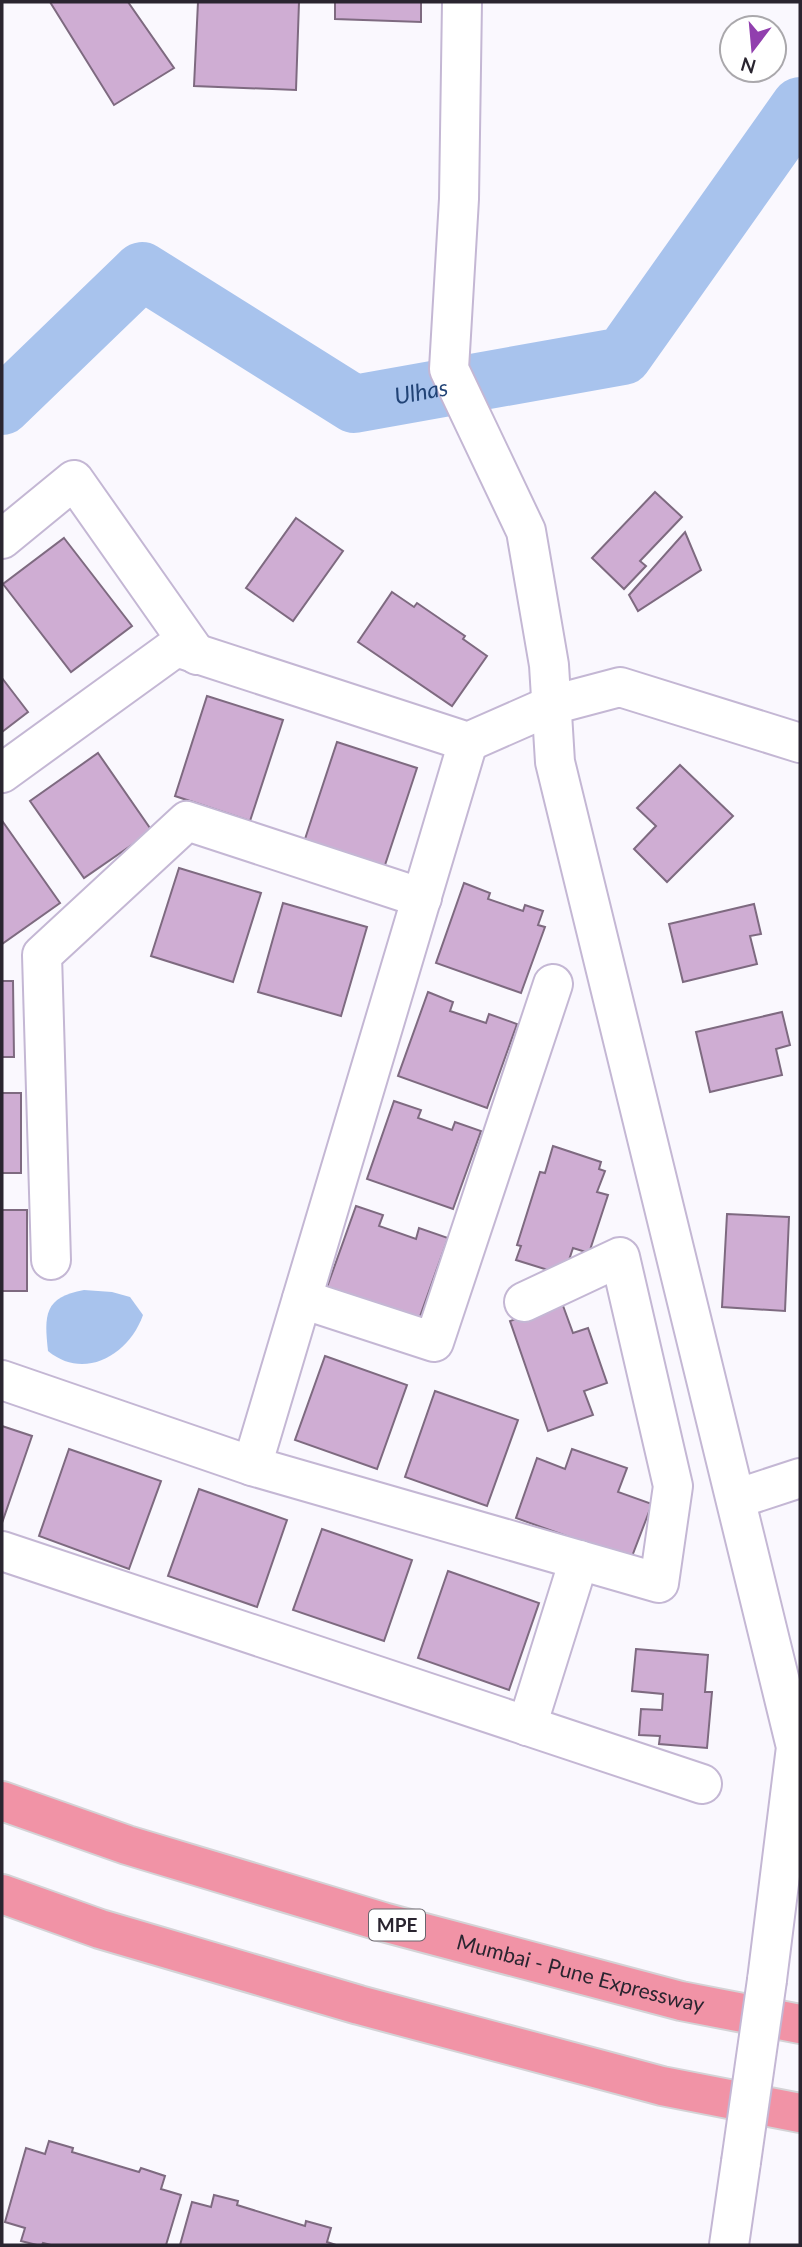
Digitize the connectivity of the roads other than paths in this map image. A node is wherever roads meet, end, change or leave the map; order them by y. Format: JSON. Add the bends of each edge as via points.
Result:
{"nodes":[{"id":1,"x":462,"y":2,"type":"edge"},
{"id":2,"x":2,"y":539,"type":"edge"},
{"id":3,"x":197,"y":654,"type":"junction"},
{"id":4,"x":552,"y":705,"type":"junction"},
{"id":5,"x":468,"y":742,"type":"junction"},
{"id":6,"x":800,"y":743,"type":"edge"},
{"id":7,"x":2,"y":773,"type":"edge"},
{"id":8,"x":422,"y":898,"type":"junction"},
{"id":9,"x":553,"y":984,"type":"dead end"},
{"id":10,"x":51,"y":1260,"type":"dead end"},
{"id":11,"x":302,"y":1299,"type":"junction"},
{"id":12,"x":524,"y":1302,"type":"dead end"},
{"id":13,"x":2,"y":1380,"type":"edge"},
{"id":14,"x":252,"y":1466,"type":"junction"},
{"id":15,"x":800,"y":1478,"type":"edge"},
{"id":16,"x":736,"y":1499,"type":"junction"},
{"id":17,"x":2,"y":1551,"type":"edge"},
{"id":18,"x":579,"y":1560,"type":"junction"},
{"id":19,"x":527,"y":1727,"type":"junction"},
{"id":20,"x":702,"y":1784,"type":"dead end"},
{"id":21,"x":2,"y":1801,"type":"edge"},
{"id":22,"x":2,"y":1894,"type":"edge"},
{"id":23,"x":800,"y":2024,"type":"edge"},
{"id":24,"x":800,"y":2113,"type":"edge"},
{"id":25,"x":729,"y":2245,"type":"edge"}],
"edges":[{"from":1,"to":4,"type":"street","via":[[459,199],[449,369],[526,531]]},
{"from":2,"to":3,"type":"street","via":[[74,480]]},
{"from":3,"to":5,"type":"street"},
{"from":3,"to":7,"type":"street","via":[[176,647]]},
{"from":4,"to":5,"type":"street"},
{"from":4,"to":6,"type":"street","via":[[620,687]]},
{"from":4,"to":16,"type":"street","via":[[555,762]]},
{"from":5,"to":8,"type":"street"},
{"from":8,"to":10,"type":"street","via":[[187,821],[42,955]]},
{"from":8,"to":11,"type":"street"},
{"from":9,"to":11,"type":"street","via":[[434,1342]]},
{"from":11,"to":14,"type":"street"},
{"from":12,"to":18,"type":"street","via":[[620,1257],[673,1486],[659,1583]]},
{"from":13,"to":14,"type":"street"},
{"from":14,"to":18,"type":"street"},
{"from":15,"to":16,"type":"street"},
{"from":16,"to":25,"type":"street","bridge":true,"via":[[796,1747]]},
{"from":17,"to":19,"type":"street"},
{"from":18,"to":19,"type":"street"},
{"from":19,"to":20,"type":"street"},
{"from":21,"to":23,"type":"highway","name":"Mumbai - Pune Expressway","number":"MPE","via":[[127,1845],[383,1922],[681,2001]]},
{"from":22,"to":24,"type":"highway","via":[[359,2005],[662,2086]]}]}
